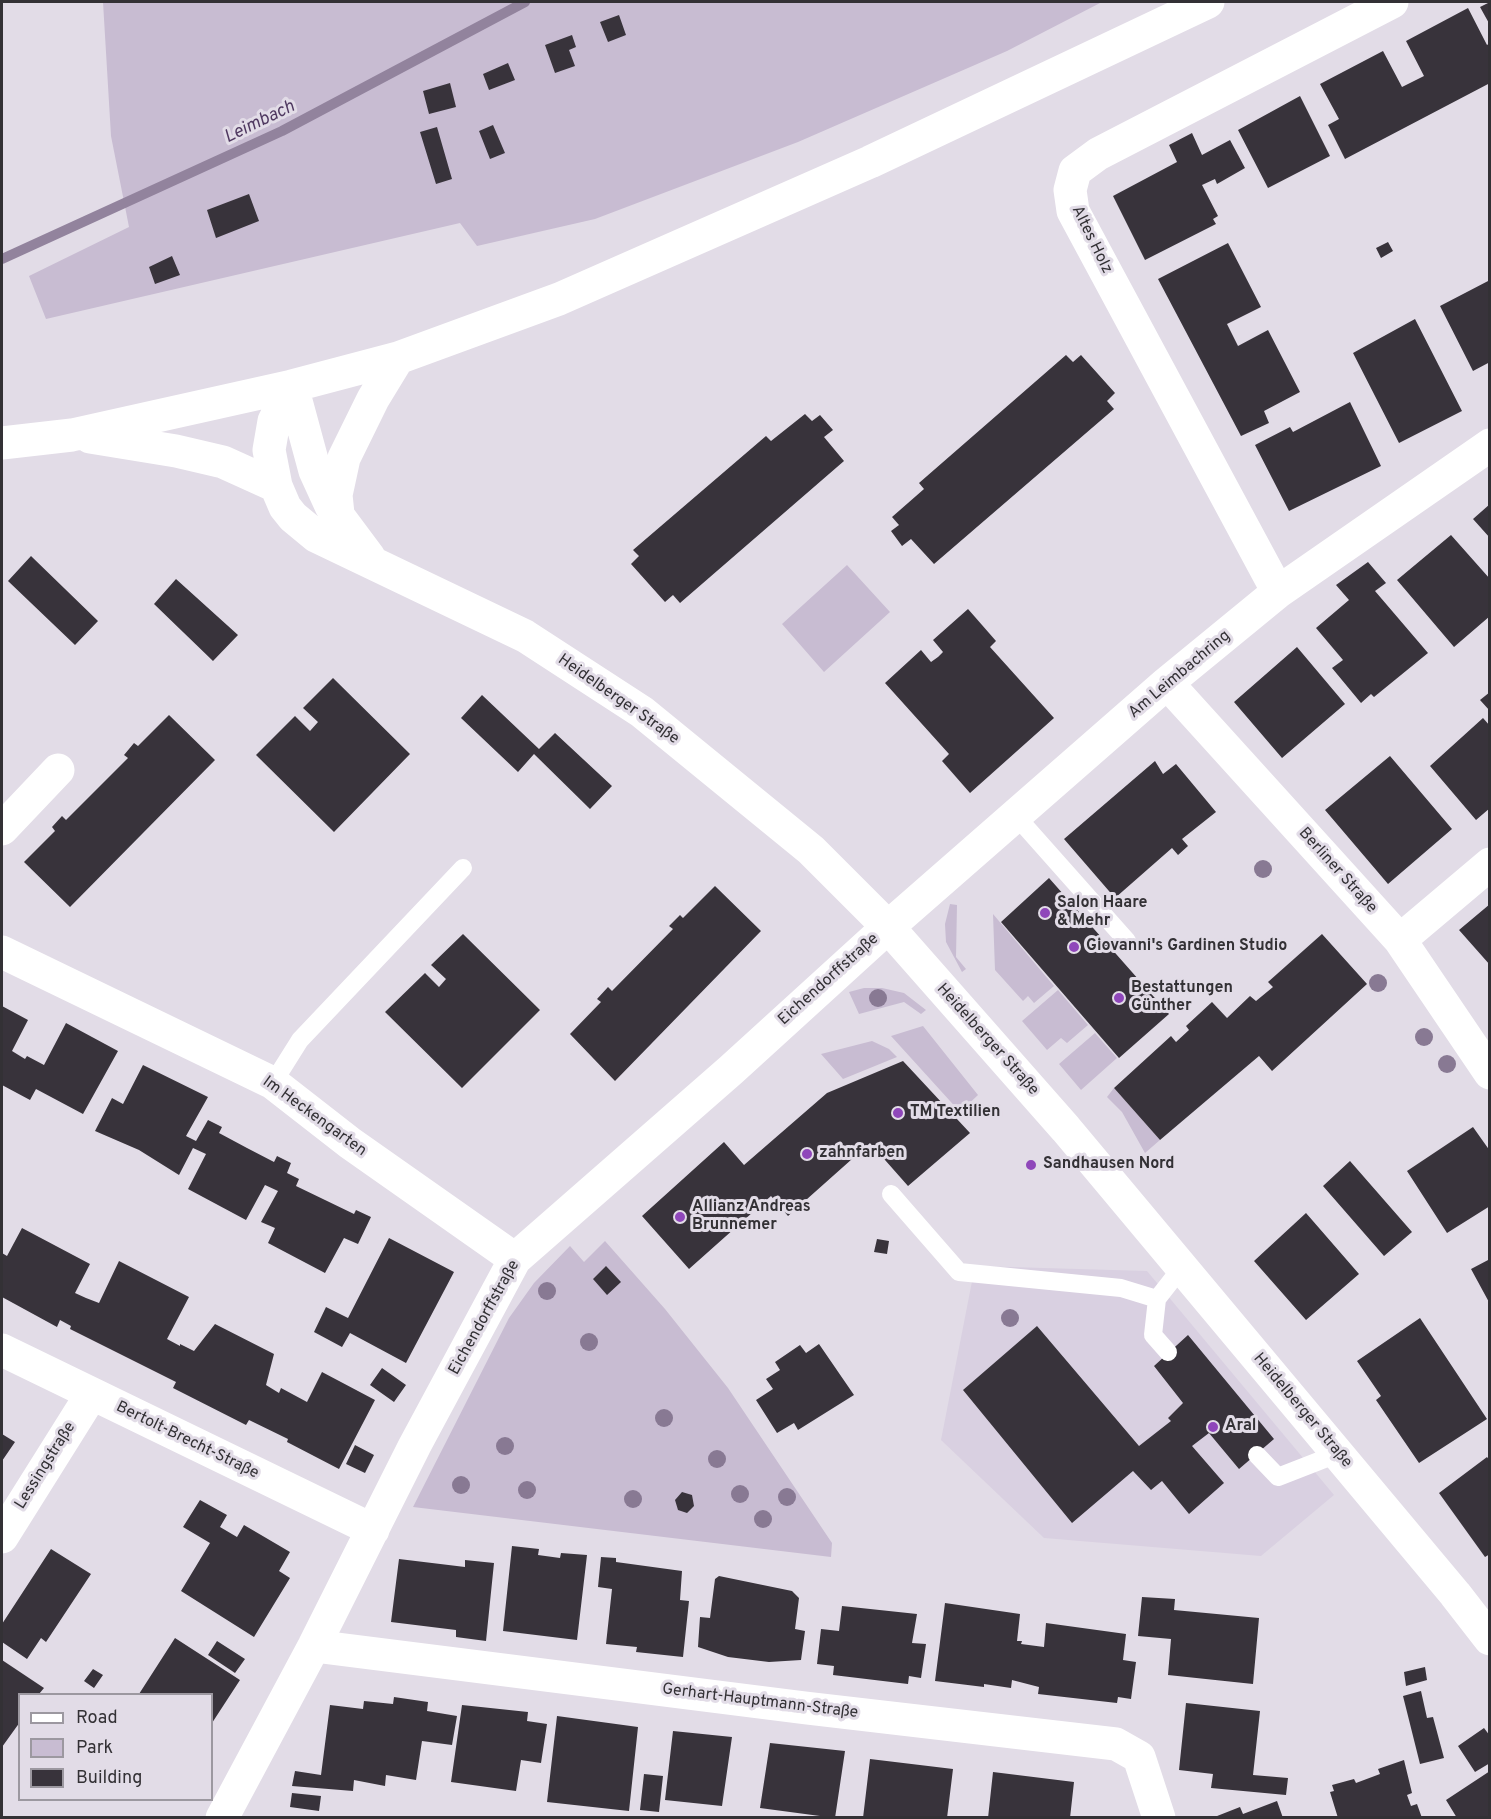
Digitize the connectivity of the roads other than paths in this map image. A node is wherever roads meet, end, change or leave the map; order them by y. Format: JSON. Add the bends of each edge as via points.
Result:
{"nodes":[{"id":1,"x":1208,"y":2,"type":"edge"},
{"id":2,"x":1392,"y":2,"type":"edge"},
{"id":3,"x":398,"y":358,"type":"junction"},
{"id":4,"x":292,"y":386,"type":"junction"},
{"id":5,"x":72,"y":435,"type":"junction"},
{"id":6,"x":2,"y":443,"type":"edge"},
{"id":7,"x":1490,"y":445,"type":"edge"},
{"id":8,"x":276,"y":486,"type":"junction"},
{"id":9,"x":339,"y":518,"type":"junction"},
{"id":10,"x":376,"y":565,"type":"junction"},
{"id":11,"x":1278,"y":592,"type":"junction"},
{"id":12,"x":1167,"y":683,"type":"junction"},
{"id":13,"x":58,"y":770,"type":"dead end"},
{"id":14,"x":1016,"y":816,"type":"junction"},
{"id":15,"x":2,"y":829,"type":"edge"},
{"id":16,"x":1490,"y":864,"type":"edge"},
{"id":17,"x":463,"y":868,"type":"dead end"},
{"id":18,"x":888,"y":927,"type":"junction"},
{"id":19,"x":1400,"y":940,"type":"junction"},
{"id":20,"x":1127,"y":941,"type":"dead end"},
{"id":21,"x":2,"y":952,"type":"edge"},
{"id":22,"x":1490,"y":1073,"type":"edge"},
{"id":23,"x":273,"y":1083,"type":"junction"},
{"id":24,"x":891,"y":1194,"type":"dead end"},
{"id":25,"x":515,"y":1259,"type":"junction"},
{"id":26,"x":1182,"y":1267,"type":"junction"},
{"id":27,"x":1157,"y":1299,"type":"junction"},
{"id":28,"x":2,"y":1350,"type":"edge"},
{"id":29,"x":1168,"y":1352,"type":"dead end"},
{"id":30,"x":91,"y":1395,"type":"junction"},
{"id":31,"x":1337,"y":1454,"type":"junction"},
{"id":32,"x":1257,"y":1455,"type":"dead end"},
{"id":33,"x":372,"y":1530,"type":"junction"},
{"id":34,"x":2,"y":1537,"type":"edge"},
{"id":35,"x":1490,"y":1639,"type":"edge"},
{"id":36,"x":314,"y":1646,"type":"junction"},
{"id":37,"x":222,"y":1818,"type":"edge"},
{"id":38,"x":1159,"y":1818,"type":"edge"}],
"edges":[{"from":1,"to":3,"type":"street","via":[[870,162],[666,252],[559,299]]},
{"from":2,"to":11,"type":"street","name":"Altes Holz","via":[[1098,154],[1074,171],[1073,211]]},
{"from":3,"to":4,"type":"street"},
{"from":3,"to":9,"type":"street","via":[[344,458],[336,495]]},
{"from":4,"to":5,"type":"street"},
{"from":4,"to":8,"type":"street","name":"Heidelberger Straße","via":[[274,421],[269,450]]},
{"from":4,"to":9,"type":"street","name":"Heidelberger Straße","via":[[315,471]]},
{"from":5,"to":6,"type":"street"},
{"from":5,"to":8,"type":"street","via":[[223,462]]},
{"from":7,"to":11,"type":"street","name":"Am Leimbachring"},
{"from":8,"to":10,"type":"street","name":"Heidelberger Straße","via":[[289,512],[316,536]]},
{"from":9,"to":10,"type":"street","name":"Heidelberger Straße"},
{"from":10,"to":18,"type":"street","name":"Heidelberger Straße","via":[[525,636],[642,712],[811,850]]},
{"from":11,"to":12,"type":"street","name":"Am Leimbachring"},
{"from":12,"to":14,"type":"street","name":"Am Leimbachring"},
{"from":12,"to":19,"type":"street","name":"Berliner Straße"},
{"from":13,"to":15,"type":"street"},
{"from":14,"to":18,"type":"street","name":"Am Leimbachring"},
{"from":14,"to":20,"type":"lane"},
{"from":16,"to":19,"type":"street"},
{"from":17,"to":23,"type":"lane","via":[[300,1040]]},
{"from":18,"to":25,"type":"street","name":"Eichendorffstraße"},
{"from":18,"to":26,"type":"street","name":"Heidelberger Straße"},
{"from":19,"to":22,"type":"street","name":"Berliner Straße"},
{"from":21,"to":23,"type":"street","name":"Im Heckengarten"},
{"from":23,"to":25,"type":"street","name":"Im Heckengarten","via":[[350,1143]]},
{"from":24,"to":27,"type":"lane","via":[[959,1272],[1121,1288]]},
{"from":25,"to":33,"type":"street","name":"Eichendorffstraße"},
{"from":26,"to":27,"type":"lane"},
{"from":26,"to":31,"type":"street","name":"Heidelberger Straße"},
{"from":27,"to":29,"type":"lane","via":[[1153,1335]]},
{"from":28,"to":30,"type":"street","name":"Bertolt-Brecht-Straße"},
{"from":30,"to":33,"type":"street","name":"Bertolt-Brecht-Straße"},
{"from":30,"to":34,"type":"street","name":"Lessingstraße"},
{"from":31,"to":32,"type":"lane","via":[[1278,1478]]},
{"from":31,"to":35,"type":"street","name":"Heidelberger Straße"},
{"from":33,"to":36,"type":"street","name":"Eichendorffstraße"},
{"from":36,"to":37,"type":"street","name":"Eichendorffstraße"},
{"from":36,"to":38,"type":"street","name":"Gerhart-Hauptmann-Straße","via":[[1116,1744],[1139,1757]]}]}
